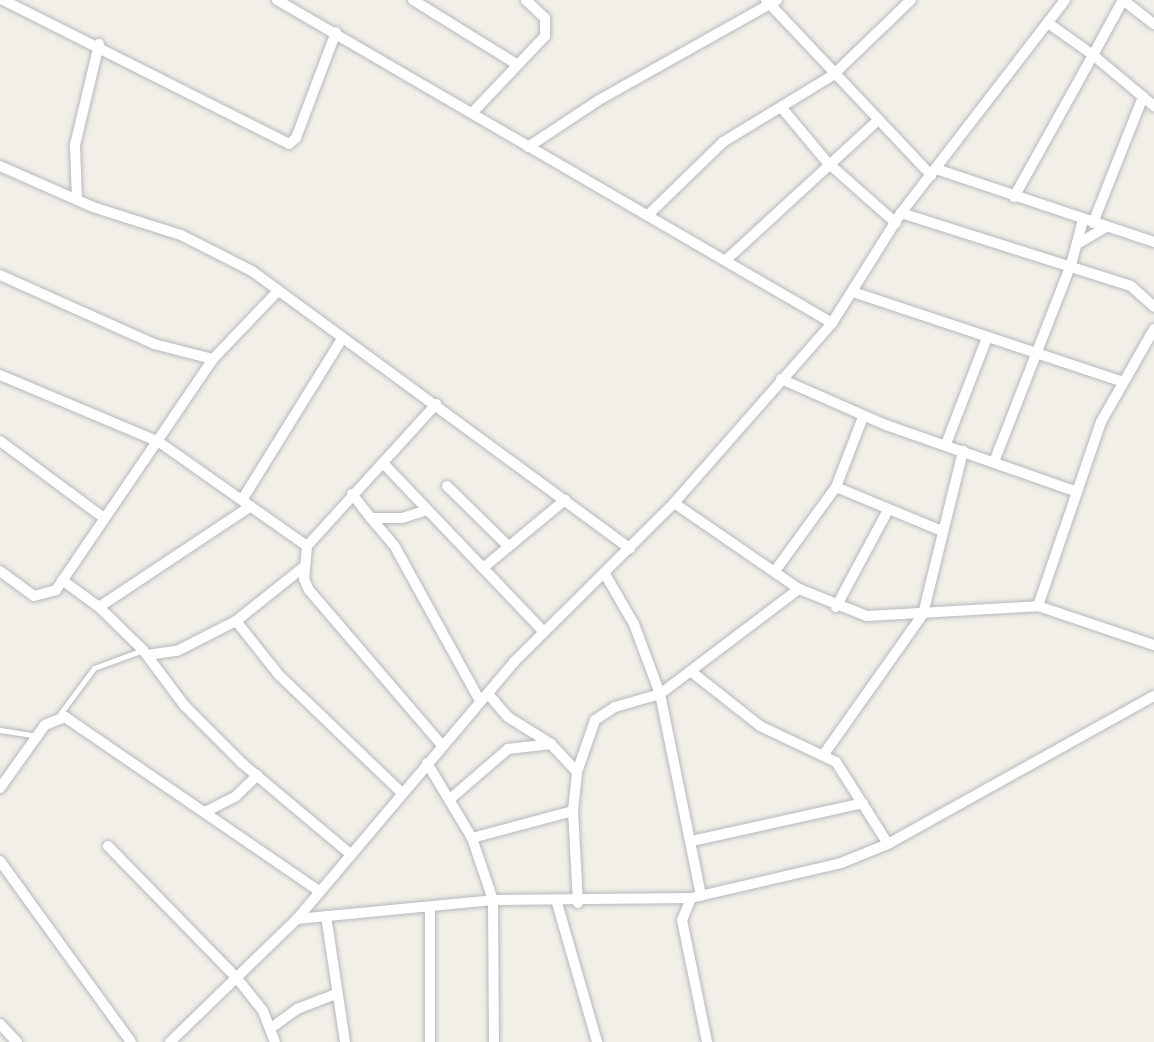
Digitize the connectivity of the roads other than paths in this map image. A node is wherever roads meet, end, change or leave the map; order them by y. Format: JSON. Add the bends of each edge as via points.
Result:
{"nodes":[{"id":1,"x":3,"y":0,"type":"edge"},
{"id":2,"x":277,"y":0,"type":"edge"},
{"id":3,"x":413,"y":0,"type":"edge"},
{"id":4,"x":526,"y":0,"type":"edge"},
{"id":5,"x":911,"y":0,"type":"edge"},
{"id":6,"x":1065,"y":0,"type":"edge"},
{"id":7,"x":1123,"y":0,"type":"edge"},
{"id":8,"x":771,"y":1,"type":"edge"},
{"id":9,"x":1048,"y":23,"type":"junction"},
{"id":10,"x":1154,"y":24,"type":"edge"},
{"id":11,"x":336,"y":32,"type":"junction"},
{"id":12,"x":99,"y":44,"type":"junction"},
{"id":13,"x":1093,"y":55,"type":"junction"},
{"id":14,"x":518,"y":65,"type":"junction"},
{"id":15,"x":833,"y":75,"type":"junction"},
{"id":16,"x":1143,"y":97,"type":"junction"},
{"id":17,"x":1154,"y":106,"type":"edge"},
{"id":18,"x":781,"y":107,"type":"junction"},
{"id":19,"x":473,"y":112,"type":"junction"},
{"id":20,"x":876,"y":122,"type":"junction"},
{"id":21,"x":528,"y":147,"type":"junction"},
{"id":22,"x":827,"y":162,"type":"junction"},
{"id":23,"x":0,"y":166,"type":"edge"},
{"id":24,"x":933,"y":172,"type":"junction"},
{"id":25,"x":1014,"y":196,"type":"junction"},
{"id":26,"x":77,"y":200,"type":"junction"},
{"id":27,"x":1102,"y":206,"type":"junction"},
{"id":28,"x":901,"y":213,"type":"junction"},
{"id":29,"x":648,"y":215,"type":"junction"},
{"id":30,"x":1088,"y":221,"type":"junction"},
{"id":31,"x":896,"y":224,"type":"junction"},
{"id":32,"x":1109,"y":228,"type":"junction"},
{"id":33,"x":1154,"y":242,"type":"edge"},
{"id":34,"x":1077,"y":244,"type":"junction"},
{"id":35,"x":726,"y":260,"type":"junction"},
{"id":36,"x":1071,"y":265,"type":"junction"},
{"id":37,"x":0,"y":275,"type":"edge"},
{"id":38,"x":277,"y":292,"type":"junction"},
{"id":39,"x":853,"y":292,"type":"junction"},
{"id":40,"x":1141,"y":293,"type":"junction"},
{"id":41,"x":1154,"y":295,"type":"edge"},
{"id":42,"x":1154,"y":307,"type":"edge"},
{"id":43,"x":832,"y":323,"type":"junction"},
{"id":44,"x":1154,"y":329,"type":"edge"},
{"id":45,"x":987,"y":338,"type":"junction"},
{"id":46,"x":342,"y":339,"type":"junction"},
{"id":47,"x":1037,"y":354,"type":"junction"},
{"id":48,"x":213,"y":359,"type":"junction"},
{"id":49,"x":0,"y":375,"type":"edge"},
{"id":50,"x":781,"y":379,"type":"junction"},
{"id":51,"x":1123,"y":382,"type":"junction"},
{"id":52,"x":436,"y":404,"type":"junction"},
{"id":53,"x":863,"y":417,"type":"junction"},
{"id":54,"x":0,"y":441,"type":"edge"},
{"id":55,"x":159,"y":442,"type":"junction"},
{"id":56,"x":946,"y":444,"type":"junction"},
{"id":57,"x":963,"y":451,"type":"junction"},
{"id":58,"x":994,"y":462,"type":"junction"},
{"id":59,"x":383,"y":463,"type":"junction"},
{"id":60,"x":447,"y":486,"type":"dead end"},
{"id":61,"x":836,"y":487,"type":"junction"},
{"id":62,"x":1077,"y":492,"type":"junction"},
{"id":63,"x":352,"y":494,"type":"junction"},
{"id":64,"x":565,"y":500,"type":"junction"},
{"id":65,"x":246,"y":503,"type":"junction"},
{"id":66,"x":674,"y":503,"type":"junction"},
{"id":67,"x":427,"y":510,"type":"junction"},
{"id":68,"x":888,"y":510,"type":"junction"},
{"id":69,"x":371,"y":518,"type":"junction"},
{"id":70,"x":104,"y":519,"type":"junction"},
{"id":71,"x":942,"y":531,"type":"junction"},
{"id":72,"x":507,"y":545,"type":"junction"},
{"id":73,"x":307,"y":546,"type":"junction"},
{"id":74,"x":630,"y":549,"type":"junction"},
{"id":75,"x":305,"y":566,"type":"junction"},
{"id":76,"x":483,"y":568,"type":"junction"},
{"id":77,"x":0,"y":571,"type":"edge"},
{"id":78,"x":775,"y":571,"type":"junction"},
{"id":79,"x":605,"y":574,"type":"junction"},
{"id":80,"x":62,"y":580,"type":"junction"},
{"id":81,"x":800,"y":589,"type":"junction"},
{"id":82,"x":1038,"y":606,"type":"junction"},
{"id":83,"x":99,"y":607,"type":"junction"},
{"id":84,"x":836,"y":607,"type":"junction"},
{"id":85,"x":923,"y":614,"type":"junction"},
{"id":86,"x":236,"y":621,"type":"junction"},
{"id":87,"x":544,"y":632,"type":"junction"},
{"id":88,"x":1154,"y":645,"type":"edge"},
{"id":89,"x":145,"y":653,"type":"junction"},
{"id":90,"x":693,"y":673,"type":"junction"},
{"id":91,"x":660,"y":694,"type":"junction"},
{"id":92,"x":1154,"y":696,"type":"edge"},
{"id":93,"x":484,"y":698,"type":"junction"},
{"id":94,"x":57,"y":718,"type":"junction"},
{"id":95,"x":0,"y":730,"type":"edge"},
{"id":96,"x":37,"y":736,"type":"junction"},
{"id":97,"x":441,"y":744,"type":"junction"},
{"id":98,"x":551,"y":744,"type":"junction"},
{"id":99,"x":824,"y":754,"type":"junction"},
{"id":100,"x":427,"y":763,"type":"junction"},
{"id":101,"x":577,"y":772,"type":"junction"},
{"id":102,"x":258,"y":775,"type":"junction"},
{"id":103,"x":0,"y":788,"type":"edge"},
{"id":104,"x":400,"y":792,"type":"junction"},
{"id":105,"x":450,"y":800,"type":"junction"},
{"id":106,"x":863,"y":803,"type":"junction"},
{"id":107,"x":573,"y":811,"type":"junction"},
{"id":108,"x":205,"y":812,"type":"junction"},
{"id":109,"x":472,"y":838,"type":"junction"},
{"id":110,"x":692,"y":842,"type":"junction"},
{"id":111,"x":888,"y":844,"type":"junction"},
{"id":112,"x":108,"y":846,"type":"dead end"},
{"id":113,"x":349,"y":853,"type":"junction"},
{"id":114,"x":0,"y":861,"type":"edge"},
{"id":115,"x":319,"y":891,"type":"junction"},
{"id":116,"x":696,"y":897,"type":"junction"},
{"id":117,"x":493,"y":900,"type":"junction"},
{"id":118,"x":557,"y":903,"type":"junction"},
{"id":119,"x":578,"y":903,"type":"junction"},
{"id":120,"x":430,"y":907,"type":"junction"},
{"id":121,"x":326,"y":916,"type":"junction"},
{"id":122,"x":297,"y":919,"type":"junction"},
{"id":123,"x":236,"y":977,"type":"junction"},
{"id":124,"x":334,"y":995,"type":"junction"},
{"id":125,"x":0,"y":1024,"type":"edge"},
{"id":126,"x":271,"y":1029,"type":"junction"},
{"id":127,"x":17,"y":1042,"type":"edge"},
{"id":128,"x":131,"y":1042,"type":"edge"},
{"id":129,"x":170,"y":1042,"type":"edge"},
{"id":130,"x":275,"y":1042,"type":"edge"},
{"id":131,"x":345,"y":1042,"type":"edge"},
{"id":132,"x":430,"y":1042,"type":"edge"},
{"id":133,"x":495,"y":1042,"type":"edge"},
{"id":134,"x":597,"y":1042,"type":"edge"},
{"id":135,"x":707,"y":1042,"type":"edge"}],
"edges":[{"from":1,"to":12,"type":"street"},
{"from":2,"to":11,"type":"street"},
{"from":3,"to":14,"type":"street"},
{"from":4,"to":14,"type":"street","via":[[549,26]]},
{"from":5,"to":15,"type":"street"},
{"from":6,"to":9,"type":"street"},
{"from":7,"to":10,"type":"street"},
{"from":7,"to":13,"type":"street"},
{"from":8,"to":15,"type":"street"},
{"from":8,"to":21,"type":"street"},
{"from":9,"to":13,"type":"street"},
{"from":9,"to":24,"type":"street"},
{"from":11,"to":12,"type":"street","via":[[296,138],[289,144]]},
{"from":11,"to":19,"type":"street"},
{"from":12,"to":26,"type":"street","via":[[75,145]]},
{"from":13,"to":16,"type":"street"},
{"from":13,"to":25,"type":"street"},
{"from":14,"to":19,"type":"street"},
{"from":15,"to":18,"type":"street"},
{"from":15,"to":20,"type":"street"},
{"from":16,"to":17,"type":"street"},
{"from":16,"to":27,"type":"street"},
{"from":18,"to":22,"type":"street"},
{"from":18,"to":29,"type":"street","via":[[723,142]]},
{"from":19,"to":21,"type":"street"},
{"from":20,"to":22,"type":"street"},
{"from":20,"to":24,"type":"street"},
{"from":21,"to":29,"type":"street"},
{"from":22,"to":31,"type":"street"},
{"from":22,"to":35,"type":"street"},
{"from":23,"to":26,"type":"street"},
{"from":24,"to":25,"type":"street"},
{"from":24,"to":28,"type":"street"},
{"from":25,"to":30,"type":"street"},
{"from":26,"to":38,"type":"street","via":[[181,236],[252,271]]},
{"from":27,"to":30,"type":"street"},
{"from":27,"to":32,"type":"street"},
{"from":28,"to":31,"type":"street"},
{"from":28,"to":36,"type":"street"},
{"from":29,"to":35,"type":"street"},
{"from":30,"to":32,"type":"street"},
{"from":30,"to":34,"type":"street"},
{"from":31,"to":39,"type":"street"},
{"from":32,"to":33,"type":"street"},
{"from":32,"to":34,"type":"street"},
{"from":34,"to":36,"type":"street"},
{"from":35,"to":43,"type":"street"},
{"from":36,"to":40,"type":"street"},
{"from":36,"to":47,"type":"street"},
{"from":37,"to":48,"type":"street","via":[[154,344]]},
{"from":38,"to":46,"type":"street","via":[[328,323]]},
{"from":38,"to":48,"type":"street"},
{"from":39,"to":43,"type":"street"},
{"from":39,"to":45,"type":"street"},
{"from":40,"to":41,"type":"street"},
{"from":40,"to":42,"type":"street"},
{"from":43,"to":50,"type":"street"},
{"from":44,"to":51,"type":"street"},
{"from":45,"to":47,"type":"street"},
{"from":45,"to":56,"type":"street"},
{"from":46,"to":52,"type":"street"},
{"from":46,"to":65,"type":"street"},
{"from":47,"to":51,"type":"street"},
{"from":47,"to":58,"type":"street"},
{"from":48,"to":55,"type":"street"},
{"from":49,"to":55,"type":"street"},
{"from":50,"to":53,"type":"street"},
{"from":50,"to":66,"type":"street"},
{"from":51,"to":62,"type":"street","via":[[1101,422]]},
{"from":52,"to":59,"type":"street"},
{"from":52,"to":64,"type":"street"},
{"from":53,"to":56,"type":"street"},
{"from":53,"to":61,"type":"street"},
{"from":54,"to":70,"type":"street"},
{"from":55,"to":65,"type":"street"},
{"from":55,"to":70,"type":"street"},
{"from":56,"to":57,"type":"street"},
{"from":57,"to":58,"type":"street"},
{"from":57,"to":71,"type":"street"},
{"from":58,"to":62,"type":"street"},
{"from":59,"to":63,"type":"street"},
{"from":59,"to":67,"type":"street"},
{"from":60,"to":72,"type":"street"},
{"from":61,"to":68,"type":"street"},
{"from":61,"to":78,"type":"street"},
{"from":62,"to":82,"type":"street"},
{"from":63,"to":69,"type":"street"},
{"from":63,"to":73,"type":"street"},
{"from":64,"to":72,"type":"street"},
{"from":64,"to":74,"type":"street"},
{"from":65,"to":73,"type":"street"},
{"from":65,"to":83,"type":"street"},
{"from":66,"to":74,"type":"street"},
{"from":66,"to":78,"type":"street"},
{"from":67,"to":69,"type":"street","via":[[402,518]]},
{"from":67,"to":76,"type":"street"},
{"from":68,"to":71,"type":"street"},
{"from":68,"to":84,"type":"street"},
{"from":69,"to":93,"type":"street","via":[[420,589]]},
{"from":70,"to":80,"type":"street"},
{"from":71,"to":85,"type":"street"},
{"from":72,"to":76,"type":"street"},
{"from":73,"to":75,"type":"street"},
{"from":74,"to":79,"type":"street"},
{"from":75,"to":86,"type":"street"},
{"from":75,"to":97,"type":"street","via":[[309,590]]},
{"from":76,"to":87,"type":"street"},
{"from":77,"to":80,"type":"street","via":[[34,596],[56,590]]},
{"from":78,"to":81,"type":"street"},
{"from":79,"to":87,"type":"street"},
{"from":79,"to":91,"type":"street","via":[[634,624]]},
{"from":80,"to":83,"type":"street"},
{"from":81,"to":84,"type":"street"},
{"from":81,"to":90,"type":"street"},
{"from":82,"to":85,"type":"street"},
{"from":82,"to":88,"type":"street"},
{"from":83,"to":89,"type":"street"},
{"from":84,"to":85,"type":"street","via":[[867,616]]},
{"from":85,"to":99,"type":"street"},
{"from":86,"to":89,"type":"street","via":[[177,651]]},
{"from":86,"to":104,"type":"street","via":[[279,675]]},
{"from":87,"to":93,"type":"street"},
{"from":89,"to":94,"type":"lane","via":[[94,668]]},
{"from":89,"to":102,"type":"street","via":[[184,705]]},
{"from":90,"to":91,"type":"street"},
{"from":90,"to":99,"type":"street","via":[[760,726]]},
{"from":91,"to":101,"type":"street","via":[[615,707],[595,720]]},
{"from":91,"to":110,"type":"street"},
{"from":92,"to":111,"type":"street"},
{"from":93,"to":97,"type":"street"},
{"from":93,"to":98,"type":"street"},
{"from":94,"to":96,"type":"street"},
{"from":94,"to":108,"type":"street","via":[[81,726]]},
{"from":95,"to":96,"type":"lane"},
{"from":96,"to":103,"type":"street"},
{"from":97,"to":100,"type":"street"},
{"from":98,"to":101,"type":"street"},
{"from":98,"to":105,"type":"street","via":[[508,749]]},
{"from":99,"to":106,"type":"street","via":[[836,762]]},
{"from":100,"to":104,"type":"street"},
{"from":100,"to":105,"type":"street"},
{"from":101,"to":107,"type":"street"},
{"from":102,"to":108,"type":"street","via":[[236,796]]},
{"from":102,"to":113,"type":"street"},
{"from":104,"to":113,"type":"street"},
{"from":105,"to":109,"type":"street"},
{"from":106,"to":110,"type":"street"},
{"from":106,"to":111,"type":"street"},
{"from":107,"to":109,"type":"street"},
{"from":107,"to":119,"type":"street"},
{"from":108,"to":115,"type":"street"},
{"from":109,"to":117,"type":"street"},
{"from":110,"to":116,"type":"street"},
{"from":111,"to":116,"type":"street","via":[[841,863]]},
{"from":112,"to":123,"type":"street"},
{"from":113,"to":115,"type":"street"},
{"from":114,"to":128,"type":"street"},
{"from":115,"to":122,"type":"street"},
{"from":116,"to":119,"type":"street"},
{"from":116,"to":135,"type":"street","via":[[682,920]]},
{"from":117,"to":118,"type":"street"},
{"from":117,"to":120,"type":"street"},
{"from":117,"to":133,"type":"street"},
{"from":118,"to":119,"type":"street"},
{"from":118,"to":134,"type":"street"},
{"from":120,"to":121,"type":"street"},
{"from":120,"to":132,"type":"street"},
{"from":121,"to":122,"type":"street"},
{"from":121,"to":124,"type":"street"},
{"from":122,"to":123,"type":"street"},
{"from":123,"to":126,"type":"street"},
{"from":123,"to":129,"type":"street"},
{"from":124,"to":126,"type":"street","via":[[297,1009]]},
{"from":124,"to":131,"type":"street"},
{"from":125,"to":127,"type":"street"},
{"from":126,"to":130,"type":"street"}]}
